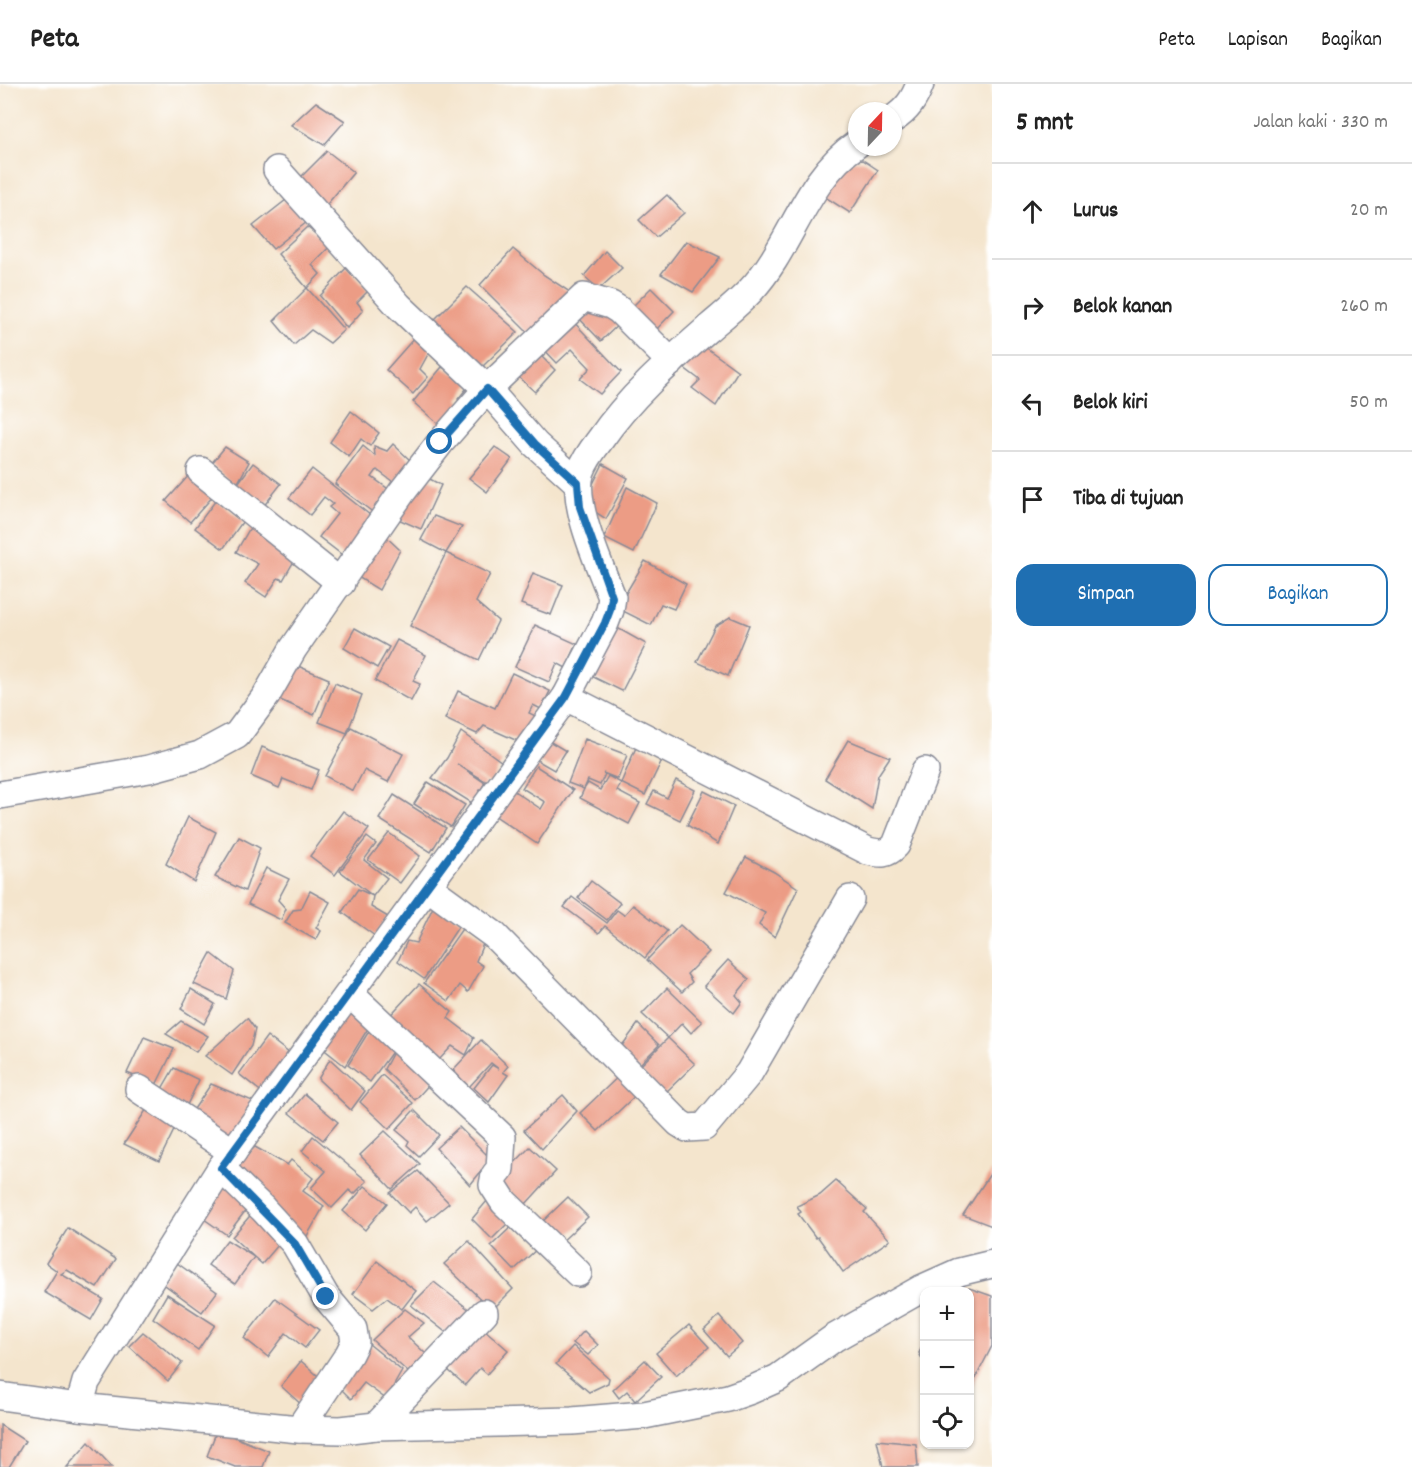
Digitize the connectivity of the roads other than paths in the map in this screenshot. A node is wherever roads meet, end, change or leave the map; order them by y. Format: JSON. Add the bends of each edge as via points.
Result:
{"nodes":[{"id":1,"x":920,"y":84,"type":"edge"},
{"id":2,"x":902,"y":113,"type":"edge"},
{"id":3,"x":848,"y":150,"type":"edge"},
{"id":4,"x":276,"y":170,"type":"dead end"},
{"id":5,"x":671,"y":362,"type":"junction"},
{"id":6,"x":487,"y":389,"type":"junction"},
{"id":7,"x":201,"y":471,"type":"dead end"},
{"id":8,"x":578,"y":483,"type":"junction"},
{"id":9,"x":341,"y":583,"type":"junction"},
{"id":10,"x":566,"y":697,"type":"junction"},
{"id":11,"x":925,"y":771,"type":"dead end"},
{"id":12,"x":0,"y":795,"type":"edge"},
{"id":13,"x":428,"y":887,"type":"junction"},
{"id":14,"x":850,"y":899,"type":"dead end"},
{"id":15,"x":350,"y":994,"type":"junction"},
{"id":16,"x":139,"y":1089,"type":"dead end"},
{"id":17,"x":227,"y":1160,"type":"junction"},
{"id":18,"x":992,"y":1264,"type":"edge"},
{"id":19,"x":578,"y":1273,"type":"dead end"},
{"id":20,"x":484,"y":1313,"type":"dead end"},
{"id":21,"x":0,"y":1396,"type":"edge"},
{"id":22,"x":79,"y":1407,"type":"junction"},
{"id":23,"x":376,"y":1425,"type":"junction"},
{"id":24,"x":298,"y":1429,"type":"junction"}],
"edges":[{"from":1,"to":2,"type":"street"},
{"from":3,"to":5,"type":"street","via":[[809,196],[751,290]]},
{"from":4,"to":6,"type":"street","via":[[399,306]]},
{"from":5,"to":6,"type":"street","via":[[619,310],[585,297]]},
{"from":5,"to":8,"type":"street","via":[[615,417],[581,470]]},
{"from":6,"to":8,"type":"street","via":[[535,444]]},
{"from":6,"to":9,"type":"street","via":[[402,492]]},
{"from":7,"to":9,"type":"street"},
{"from":8,"to":10,"type":"street","via":[[580,507],[612,597],[605,623]]},
{"from":9,"to":12,"type":"street","via":[[237,735],[201,755],[149,769]]},
{"from":10,"to":11,"type":"street","via":[[868,851],[882,854],[896,845]]},
{"from":10,"to":13,"type":"street"},
{"from":13,"to":14,"type":"street","via":[[494,935],[687,1128],[704,1127],[749,1073]]},
{"from":13,"to":15,"type":"street"},
{"from":15,"to":17,"type":"street"},
{"from":15,"to":19,"type":"street","via":[[502,1137],[503,1155],[494,1185],[504,1202]]},
{"from":16,"to":17,"type":"street"},
{"from":17,"to":22,"type":"street","via":[[86,1382]]},
{"from":17,"to":24,"type":"street","via":[[295,1244],[326,1297],[353,1329],[355,1342],[349,1354]]},
{"from":18,"to":23,"type":"street","via":[[959,1272],[921,1289],[834,1338],[778,1378],[728,1398],[644,1415],[572,1421]]},
{"from":20,"to":23,"type":"street"},
{"from":21,"to":22,"type":"street"},
{"from":22,"to":24,"type":"street"},
{"from":23,"to":24,"type":"street","via":[[341,1430]]}]}
